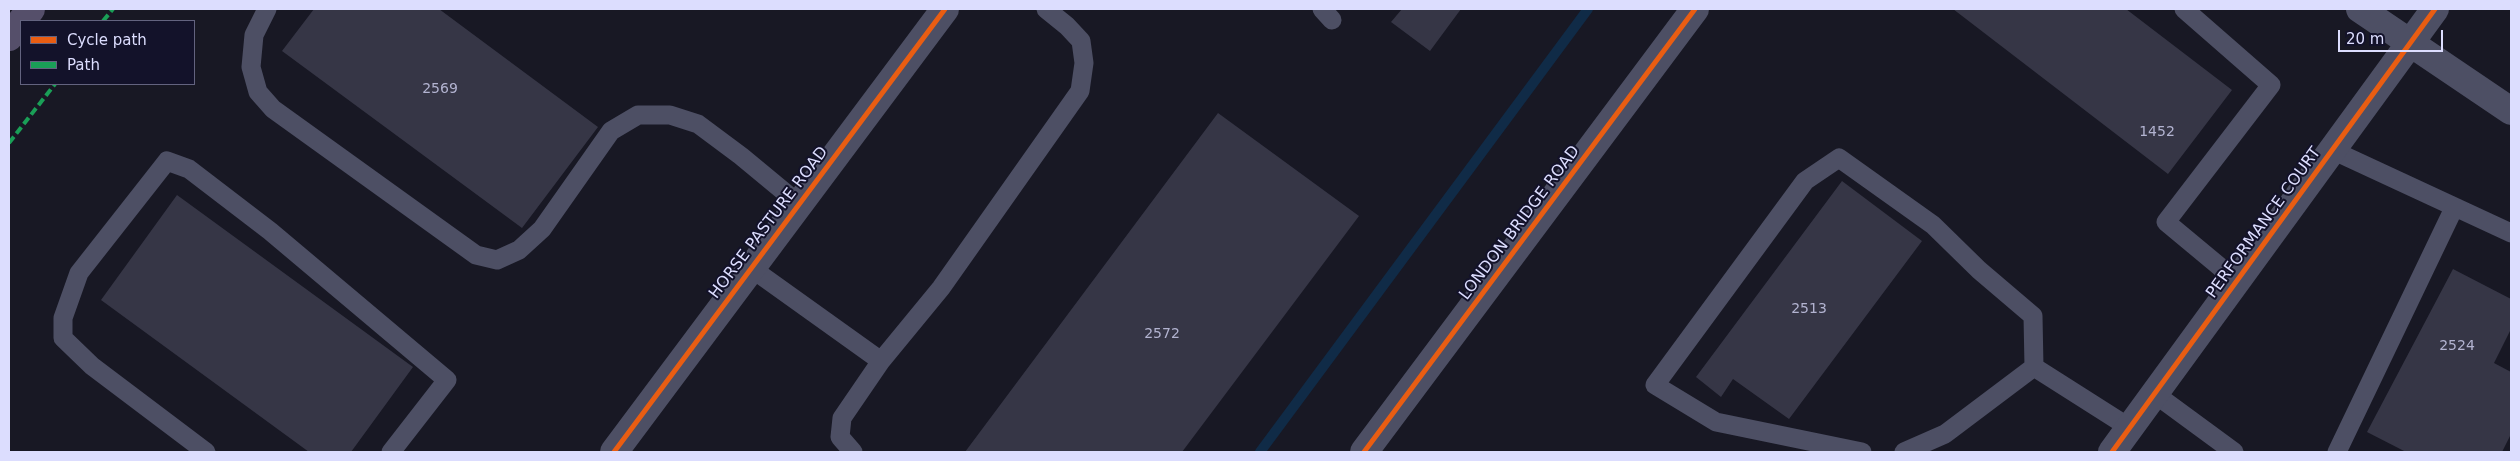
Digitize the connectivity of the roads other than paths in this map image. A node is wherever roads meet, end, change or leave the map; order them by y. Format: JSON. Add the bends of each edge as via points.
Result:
{"nodes":[{"id":1,"x":31,"y":9,"type":"edge"},
{"id":2,"x":267,"y":9,"type":"edge"},
{"id":3,"x":945,"y":9,"type":"edge"},
{"id":4,"x":1046,"y":9,"type":"edge"},
{"id":5,"x":1695,"y":9,"type":"edge"},
{"id":6,"x":2184,"y":9,"type":"edge"},
{"id":7,"x":2360,"y":9,"type":"edge"},
{"id":8,"x":2435,"y":9,"type":"edge"},
{"id":9,"x":22,"y":20,"type":"edge"},
{"id":10,"x":20,"y":23,"type":"edge"},
{"id":11,"x":9,"y":37,"type":"edge"},
{"id":12,"x":2410,"y":44,"type":"junction"},
{"id":13,"x":2511,"y":111,"type":"edge"},
{"id":14,"x":2332,"y":150,"type":"junction"},
{"id":15,"x":799,"y":204,"type":"junction"},
{"id":16,"x":2454,"y":208,"type":"junction"},
{"id":17,"x":2511,"y":233,"type":"edge"},
{"id":18,"x":751,"y":268,"type":"junction"},
{"id":19,"x":2237,"y":281,"type":"junction"},
{"id":20,"x":881,"y":361,"type":"junction"},
{"id":21,"x":2034,"y":367,"type":"junction"},
{"id":22,"x":2155,"y":394,"type":"junction"},
{"id":23,"x":2130,"y":428,"type":"junction"},
{"id":24,"x":206,"y":452,"type":"edge"},
{"id":25,"x":391,"y":452,"type":"edge"},
{"id":26,"x":615,"y":452,"type":"edge"},
{"id":27,"x":853,"y":452,"type":"edge"},
{"id":28,"x":1364,"y":452,"type":"edge"},
{"id":29,"x":1862,"y":452,"type":"edge"},
{"id":30,"x":1904,"y":452,"type":"edge"},
{"id":31,"x":2112,"y":452,"type":"edge"},
{"id":32,"x":2234,"y":452,"type":"edge"},
{"id":33,"x":2337,"y":452,"type":"edge"}],
"edges":[{"from":1,"to":9,"type":"main road"},
{"from":2,"to":15,"type":"lane","via":[[254,35],[252,67],[258,92],[273,109],[476,255],[497,260],[519,250],[542,229],[611,131],[638,115],[670,115],[698,124]]},
{"from":3,"to":15,"type":"street","name":"HORSE PASTURE ROAD"},
{"from":4,"to":20,"type":"lane","via":[[1081,41],[1084,63],[1080,91],[941,288]]},
{"from":5,"to":28,"type":"street","name":"LONDON BRIDGE ROAD"},
{"from":6,"to":19,"type":"lane","via":[[2271,85],[2166,222]]},
{"from":7,"to":12,"type":"street"},
{"from":8,"to":12,"type":"street","name":"PERFORMANCE COURT"},
{"from":10,"to":11,"type":"main road"},
{"from":12,"to":13,"type":"street"},
{"from":12,"to":14,"type":"street","name":"PERFORMANCE COURT"},
{"from":14,"to":16,"type":"lane"},
{"from":14,"to":19,"type":"street","name":"PERFORMANCE COURT"},
{"from":15,"to":18,"type":"street","name":"HORSE PASTURE ROAD"},
{"from":16,"to":17,"type":"lane"},
{"from":16,"to":33,"type":"lane"},
{"from":18,"to":20,"type":"lane"},
{"from":18,"to":26,"type":"street","name":"HORSE PASTURE ROAD"},
{"from":19,"to":22,"type":"street","name":"PERFORMANCE COURT"},
{"from":20,"to":27,"type":"lane","via":[[842,418],[840,437]]},
{"from":21,"to":23,"type":"lane"},
{"from":21,"to":29,"type":"lane","via":[[2033,316],[1933,225],[1840,158],[1805,181],[1654,385],[1716,422]]},
{"from":21,"to":30,"type":"lane","via":[[1945,434]]},
{"from":22,"to":23,"type":"street","name":"PERFORMANCE COURT"},
{"from":22,"to":32,"type":"lane"},
{"from":23,"to":31,"type":"street","name":"PERFORMANCE COURT"},
{"from":24,"to":25,"type":"lane","via":[[92,366],[63,338],[63,318],[78,273],[166,162],[189,169],[270,232],[447,380]]}]}
